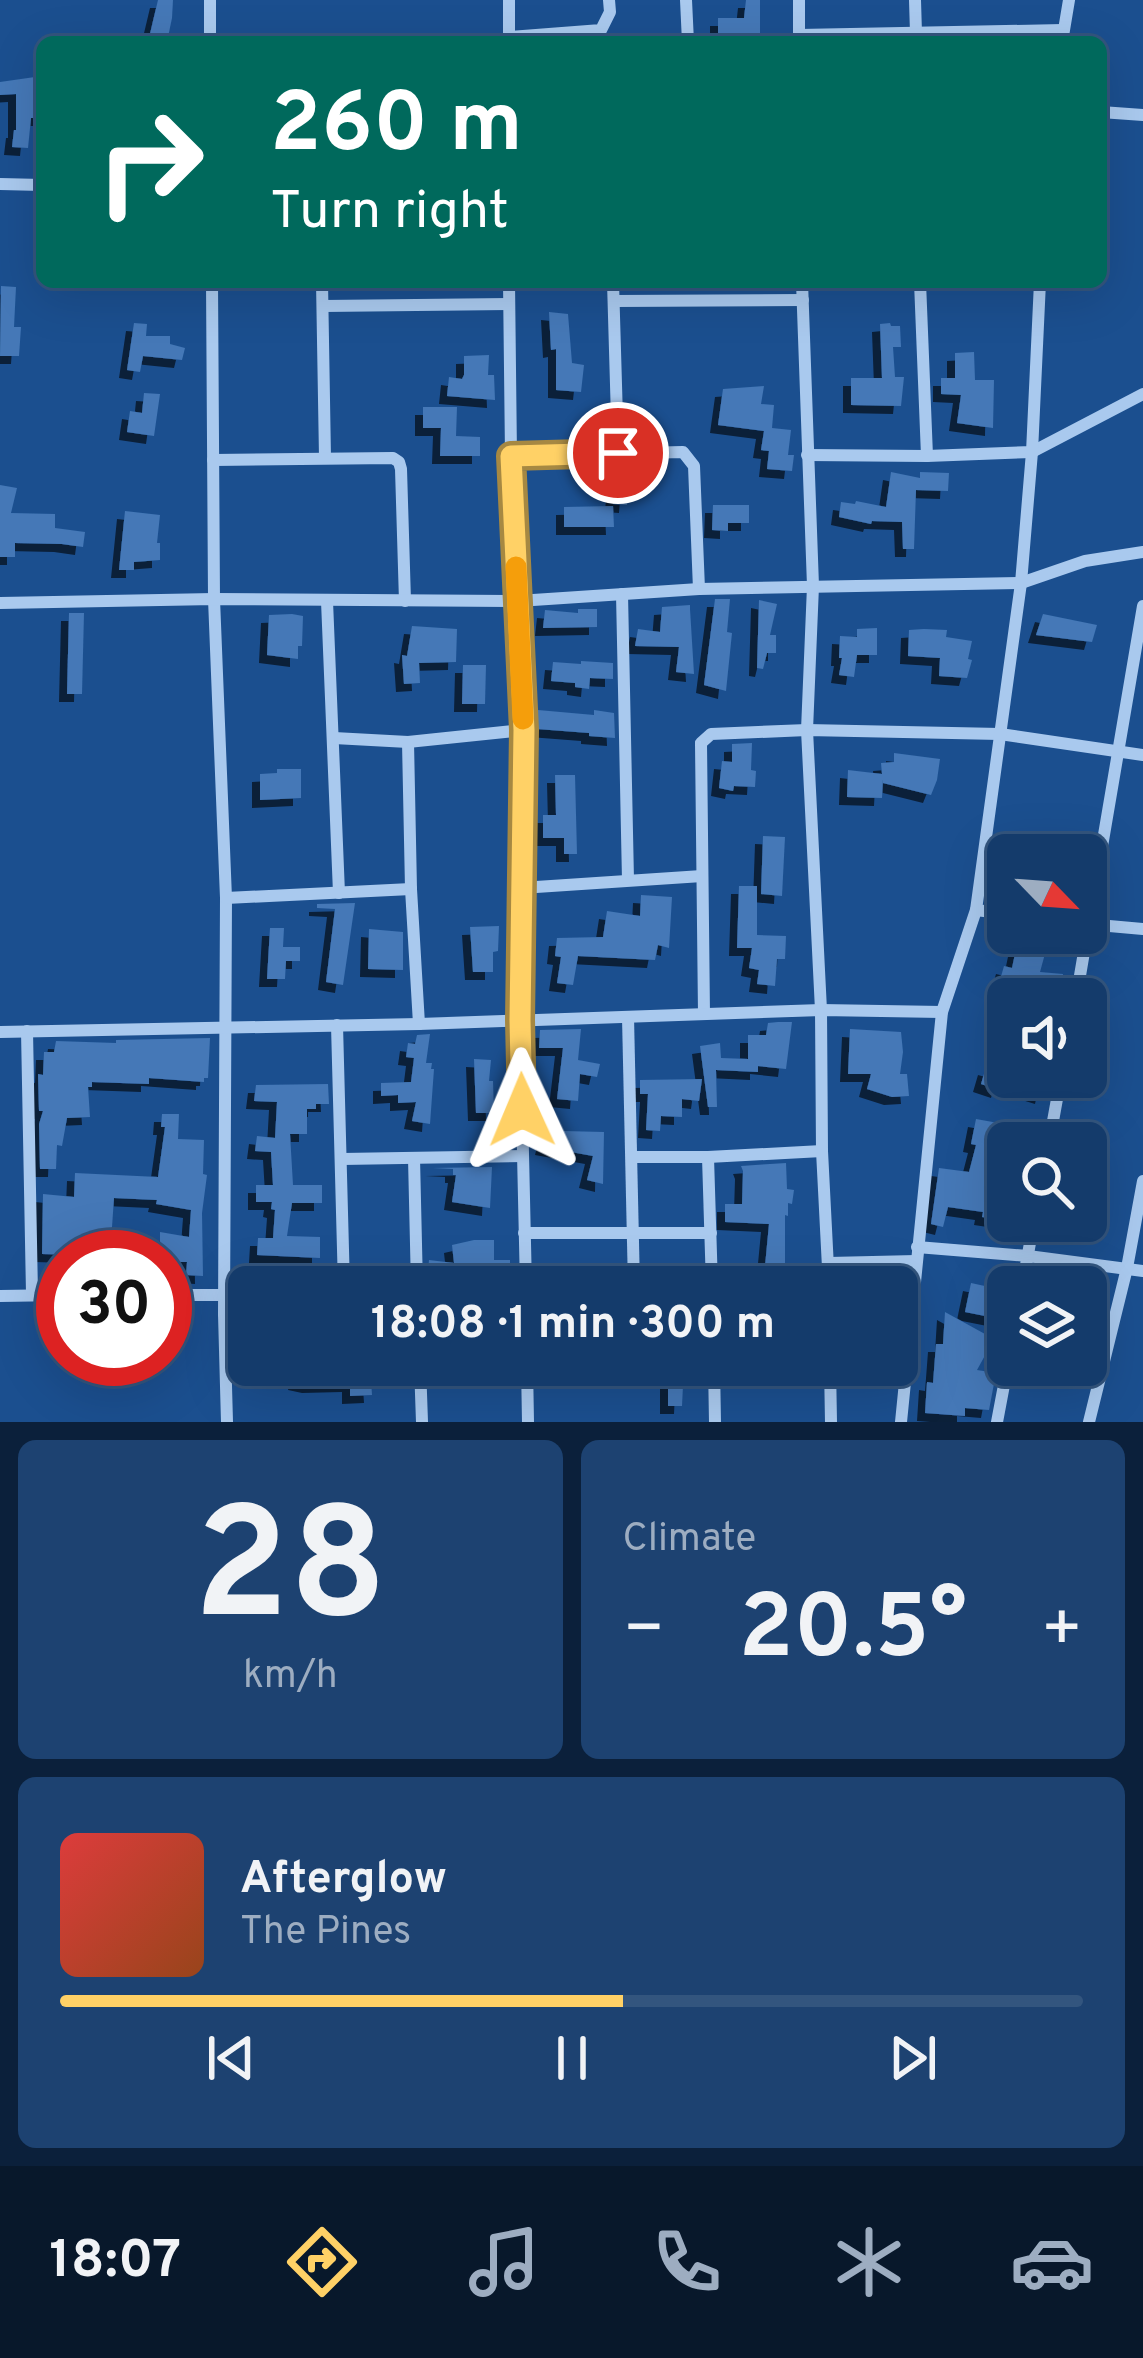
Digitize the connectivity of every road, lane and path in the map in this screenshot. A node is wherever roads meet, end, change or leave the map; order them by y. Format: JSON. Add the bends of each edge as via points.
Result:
{"nodes":[{"id":1,"x":210,"y":0,"type":"edge"},
{"id":2,"x":509,"y":0,"type":"edge"},
{"id":3,"x":609,"y":0,"type":"edge"},
{"id":4,"x":686,"y":0,"type":"edge"},
{"id":5,"x":799,"y":0,"type":"edge"},
{"id":6,"x":915,"y":0,"type":"edge"},
{"id":7,"x":1069,"y":0,"type":"edge"},
{"id":8,"x":916,"y":33,"type":"junction"},
{"id":9,"x":210,"y":36,"type":"edge"},
{"id":10,"x":509,"y":36,"type":"edge"},
{"id":11,"x":540,"y":36,"type":"edge"},
{"id":12,"x":688,"y":36,"type":"edge"},
{"id":13,"x":799,"y":36,"type":"edge"},
{"id":14,"x":846,"y":36,"type":"edge"},
{"id":15,"x":1063,"y":36,"type":"edge"},
{"id":16,"x":1143,"y":105,"type":"edge"},
{"id":17,"x":1107,"y":112,"type":"edge"},
{"id":18,"x":1143,"y":115,"type":"edge"},
{"id":19,"x":0,"y":184,"type":"edge"},
{"id":20,"x":36,"y":184,"type":"edge"},
{"id":21,"x":212,"y":288,"type":"edge"},
{"id":22,"x":322,"y":288,"type":"edge"},
{"id":23,"x":509,"y":288,"type":"edge"},
{"id":24,"x":613,"y":288,"type":"edge"},
{"id":25,"x":802,"y":288,"type":"edge"},
{"id":26,"x":920,"y":288,"type":"edge"},
{"id":27,"x":1040,"y":288,"type":"edge"},
{"id":28,"x":803,"y":300,"type":"junction"},
{"id":29,"x":614,"y":301,"type":"junction"},
{"id":30,"x":509,"y":304,"type":"junction"},
{"id":31,"x":322,"y":306,"type":"junction"},
{"id":32,"x":1143,"y":394,"type":"edge"},
{"id":33,"x":1032,"y":452,"type":"junction"},
{"id":34,"x":618,"y":453,"type":"junction"},
{"id":35,"x":808,"y":455,"type":"junction"},
{"id":36,"x":511,"y":456,"type":"junction"},
{"id":37,"x":927,"y":456,"type":"junction"},
{"id":38,"x":325,"y":458,"type":"junction"},
{"id":39,"x":213,"y":460,"type":"junction"},
{"id":40,"x":1143,"y":552,"type":"edge"},
{"id":41,"x":1021,"y":584,"type":"junction"},
{"id":42,"x":813,"y":586,"type":"junction"},
{"id":43,"x":699,"y":589,"type":"junction"},
{"id":44,"x":622,"y":594,"type":"junction"},
{"id":45,"x":214,"y":599,"type":"junction"},
{"id":46,"x":327,"y":601,"type":"junction"},
{"id":47,"x":518,"y":601,"type":"junction"},
{"id":48,"x":405,"y":602,"type":"junction"},
{"id":49,"x":0,"y":603,"type":"edge"},
{"id":50,"x":1143,"y":606,"type":"edge"},
{"id":51,"x":524,"y":730,"type":"junction"},
{"id":52,"x":807,"y":730,"type":"junction"},
{"id":53,"x":1000,"y":734,"type":"junction"},
{"id":54,"x":334,"y":738,"type":"junction"},
{"id":55,"x":408,"y":742,"type":"junction"},
{"id":56,"x":1118,"y":751,"type":"junction"},
{"id":57,"x":1143,"y":755,"type":"edge"},
{"id":58,"x":1104,"y":834,"type":"edge"},
{"id":59,"x":702,"y":876,"type":"junction"},
{"id":60,"x":628,"y":880,"type":"junction"},
{"id":61,"x":521,"y":888,"type":"junction"},
{"id":62,"x":411,"y":889,"type":"junction"},
{"id":63,"x":340,"y":893,"type":"junction"},
{"id":64,"x":226,"y":898,"type":"junction"},
{"id":65,"x":976,"y":910,"type":"junction"},
{"id":66,"x":987,"y":911,"type":"edge"},
{"id":67,"x":1107,"y":926,"type":"edge"},
{"id":68,"x":1143,"y":929,"type":"edge"},
{"id":69,"x":821,"y":1010,"type":"junction"},
{"id":70,"x":942,"y":1012,"type":"junction"},
{"id":71,"x":704,"y":1014,"type":"junction"},
{"id":72,"x":628,"y":1017,"type":"junction"},
{"id":73,"x":520,"y":1020,"type":"junction"},
{"id":74,"x":419,"y":1024,"type":"junction"},
{"id":75,"x":337,"y":1025,"type":"junction"},
{"id":76,"x":226,"y":1026,"type":"junction"},
{"id":77,"x":27,"y":1031,"type":"junction"},
{"id":78,"x":0,"y":1032,"type":"edge"},
{"id":79,"x":822,"y":1150,"type":"junction"},
{"id":80,"x":523,"y":1156,"type":"junction"},
{"id":81,"x":633,"y":1157,"type":"junction"},
{"id":82,"x":708,"y":1157,"type":"junction"},
{"id":83,"x":414,"y":1158,"type":"junction"},
{"id":84,"x":342,"y":1160,"type":"junction"},
{"id":85,"x":1143,"y":1181,"type":"edge"},
{"id":86,"x":524,"y":1233,"type":"junction"},
{"id":87,"x":711,"y":1233,"type":"junction"},
{"id":88,"x":634,"y":1234,"type":"junction"},
{"id":89,"x":1030,"y":1242,"type":"edge"},
{"id":90,"x":916,"y":1254,"type":"junction"},
{"id":91,"x":1028,"y":1256,"type":"junction"},
{"id":92,"x":829,"y":1263,"type":"joint"},
{"id":93,"x":344,"y":1266,"type":"edge"},
{"id":94,"x":417,"y":1266,"type":"edge"},
{"id":95,"x":525,"y":1266,"type":"edge"},
{"id":96,"x":634,"y":1266,"type":"edge"},
{"id":97,"x":712,"y":1266,"type":"edge"},
{"id":98,"x":1026,"y":1266,"type":"edge"},
{"id":99,"x":1127,"y":1268,"type":"junction"},
{"id":100,"x":1143,"y":1271,"type":"edge"},
{"id":101,"x":32,"y":1294,"type":"junction"},
{"id":102,"x":36,"y":1294,"type":"edge"},
{"id":103,"x":192,"y":1295,"type":"edge"},
{"id":104,"x":224,"y":1295,"type":"junction"},
{"id":105,"x":0,"y":1296,"type":"edge"},
{"id":106,"x":224,"y":1314,"type":"junction"},
{"id":107,"x":228,"y":1314,"type":"edge"},
{"id":108,"x":421,"y":1386,"type":"edge"},
{"id":109,"x":527,"y":1386,"type":"edge"},
{"id":110,"x":714,"y":1386,"type":"edge"},
{"id":111,"x":830,"y":1386,"type":"edge"},
{"id":112,"x":1004,"y":1386,"type":"edge"},
{"id":113,"x":227,"y":1422,"type":"edge"},
{"id":114,"x":422,"y":1422,"type":"edge"},
{"id":115,"x":528,"y":1422,"type":"edge"},
{"id":116,"x":715,"y":1422,"type":"edge"},
{"id":117,"x":831,"y":1422,"type":"edge"},
{"id":118,"x":902,"y":1422,"type":"edge"},
{"id":119,"x":998,"y":1422,"type":"edge"},
{"id":120,"x":1089,"y":1422,"type":"edge"}],
"edges":[{"from":1,"to":9,"type":"street"},
{"from":2,"to":10,"type":"street"},
{"from":3,"to":11,"type":"street","via":[[601,30]]},
{"from":4,"to":12,"type":"street"},
{"from":5,"to":13,"type":"street"},
{"from":6,"to":8,"type":"street"},
{"from":7,"to":15,"type":"street"},
{"from":8,"to":14,"type":"street"},
{"from":8,"to":15,"type":"street"},
{"from":16,"to":18,"type":"street"},
{"from":17,"to":18,"type":"street"},
{"from":19,"to":20,"type":"street"},
{"from":21,"to":39,"type":"street"},
{"from":22,"to":31,"type":"street"},
{"from":23,"to":30,"type":"street"},
{"from":24,"to":29,"type":"street"},
{"from":25,"to":28,"type":"street"},
{"from":26,"to":37,"type":"street"},
{"from":27,"to":33,"type":"street"},
{"from":28,"to":29,"type":"street"},
{"from":28,"to":35,"type":"street"},
{"from":29,"to":34,"type":"street"},
{"from":30,"to":31,"type":"street"},
{"from":30,"to":36,"type":"street"},
{"from":31,"to":38,"type":"street"},
{"from":32,"to":33,"type":"street"},
{"from":33,"to":37,"type":"street"},
{"from":33,"to":41,"type":"street"},
{"from":34,"to":36,"type":"street"},
{"from":34,"to":43,"type":"street","via":[[690,458]]},
{"from":35,"to":37,"type":"street"},
{"from":35,"to":42,"type":"street"},
{"from":36,"to":47,"type":"street"},
{"from":38,"to":39,"type":"street"},
{"from":38,"to":48,"type":"street","via":[[399,462]]},
{"from":39,"to":45,"type":"street"},
{"from":40,"to":41,"type":"street","via":[[1085,561]]},
{"from":41,"to":42,"type":"street"},
{"from":41,"to":53,"type":"street"},
{"from":42,"to":43,"type":"street"},
{"from":42,"to":52,"type":"street"},
{"from":43,"to":44,"type":"street"},
{"from":44,"to":47,"type":"street"},
{"from":44,"to":60,"type":"street"},
{"from":45,"to":46,"type":"street"},
{"from":45,"to":49,"type":"street"},
{"from":45,"to":64,"type":"street"},
{"from":46,"to":48,"type":"street"},
{"from":46,"to":54,"type":"street"},
{"from":47,"to":48,"type":"street"},
{"from":47,"to":51,"type":"street"},
{"from":50,"to":56,"type":"street"},
{"from":51,"to":55,"type":"street"},
{"from":51,"to":61,"type":"street"},
{"from":52,"to":53,"type":"street"},
{"from":52,"to":59,"type":"street","via":[[711,734],[701,743]]},
{"from":52,"to":69,"type":"street"},
{"from":53,"to":56,"type":"street"},
{"from":53,"to":65,"type":"street"},
{"from":54,"to":55,"type":"street"},
{"from":54,"to":63,"type":"street"},
{"from":55,"to":62,"type":"street"},
{"from":56,"to":57,"type":"street"},
{"from":56,"to":58,"type":"street"},
{"from":59,"to":60,"type":"street"},
{"from":59,"to":71,"type":"street"},
{"from":60,"to":61,"type":"street"},
{"from":61,"to":73,"type":"street"},
{"from":62,"to":63,"type":"street"},
{"from":62,"to":74,"type":"street"},
{"from":63,"to":64,"type":"street"},
{"from":64,"to":76,"type":"street"},
{"from":65,"to":66,"type":"street"},
{"from":65,"to":70,"type":"street"},
{"from":67,"to":68,"type":"street"},
{"from":69,"to":70,"type":"street"},
{"from":69,"to":71,"type":"street"},
{"from":69,"to":79,"type":"street"},
{"from":70,"to":90,"type":"street"},
{"from":71,"to":72,"type":"street"},
{"from":72,"to":73,"type":"street"},
{"from":72,"to":81,"type":"street"},
{"from":73,"to":74,"type":"street"},
{"from":73,"to":80,"type":"street"},
{"from":74,"to":75,"type":"street"},
{"from":75,"to":76,"type":"street"},
{"from":75,"to":84,"type":"street"},
{"from":76,"to":77,"type":"street"},
{"from":76,"to":104,"type":"street"},
{"from":77,"to":78,"type":"street"},
{"from":77,"to":101,"type":"street"},
{"from":79,"to":82,"type":"street"},
{"from":79,"to":92,"type":"street"},
{"from":80,"to":83,"type":"street"},
{"from":80,"to":86,"type":"street"},
{"from":81,"to":82,"type":"street"},
{"from":81,"to":88,"type":"street"},
{"from":82,"to":87,"type":"street"},
{"from":83,"to":84,"type":"street"},
{"from":83,"to":94,"type":"street"},
{"from":84,"to":93,"type":"street"},
{"from":85,"to":99,"type":"street"},
{"from":86,"to":88,"type":"street"},
{"from":86,"to":95,"type":"street"},
{"from":87,"to":88,"type":"street"},
{"from":87,"to":97,"type":"street"},
{"from":88,"to":96,"type":"street"},
{"from":89,"to":91,"type":"street"},
{"from":90,"to":91,"type":"street"},
{"from":90,"to":92,"type":"street"},
{"from":90,"to":118,"type":"street"},
{"from":91,"to":98,"type":"street"},
{"from":91,"to":99,"type":"street"},
{"from":99,"to":100,"type":"street"},
{"from":99,"to":120,"type":"street"},
{"from":101,"to":102,"type":"street"},
{"from":101,"to":105,"type":"street"},
{"from":103,"to":104,"type":"street"},
{"from":104,"to":106,"type":"street"},
{"from":106,"to":107,"type":"street"},
{"from":106,"to":113,"type":"street"},
{"from":108,"to":114,"type":"street"},
{"from":109,"to":115,"type":"street"},
{"from":110,"to":116,"type":"street"},
{"from":111,"to":117,"type":"street"},
{"from":112,"to":119,"type":"street"}]}
